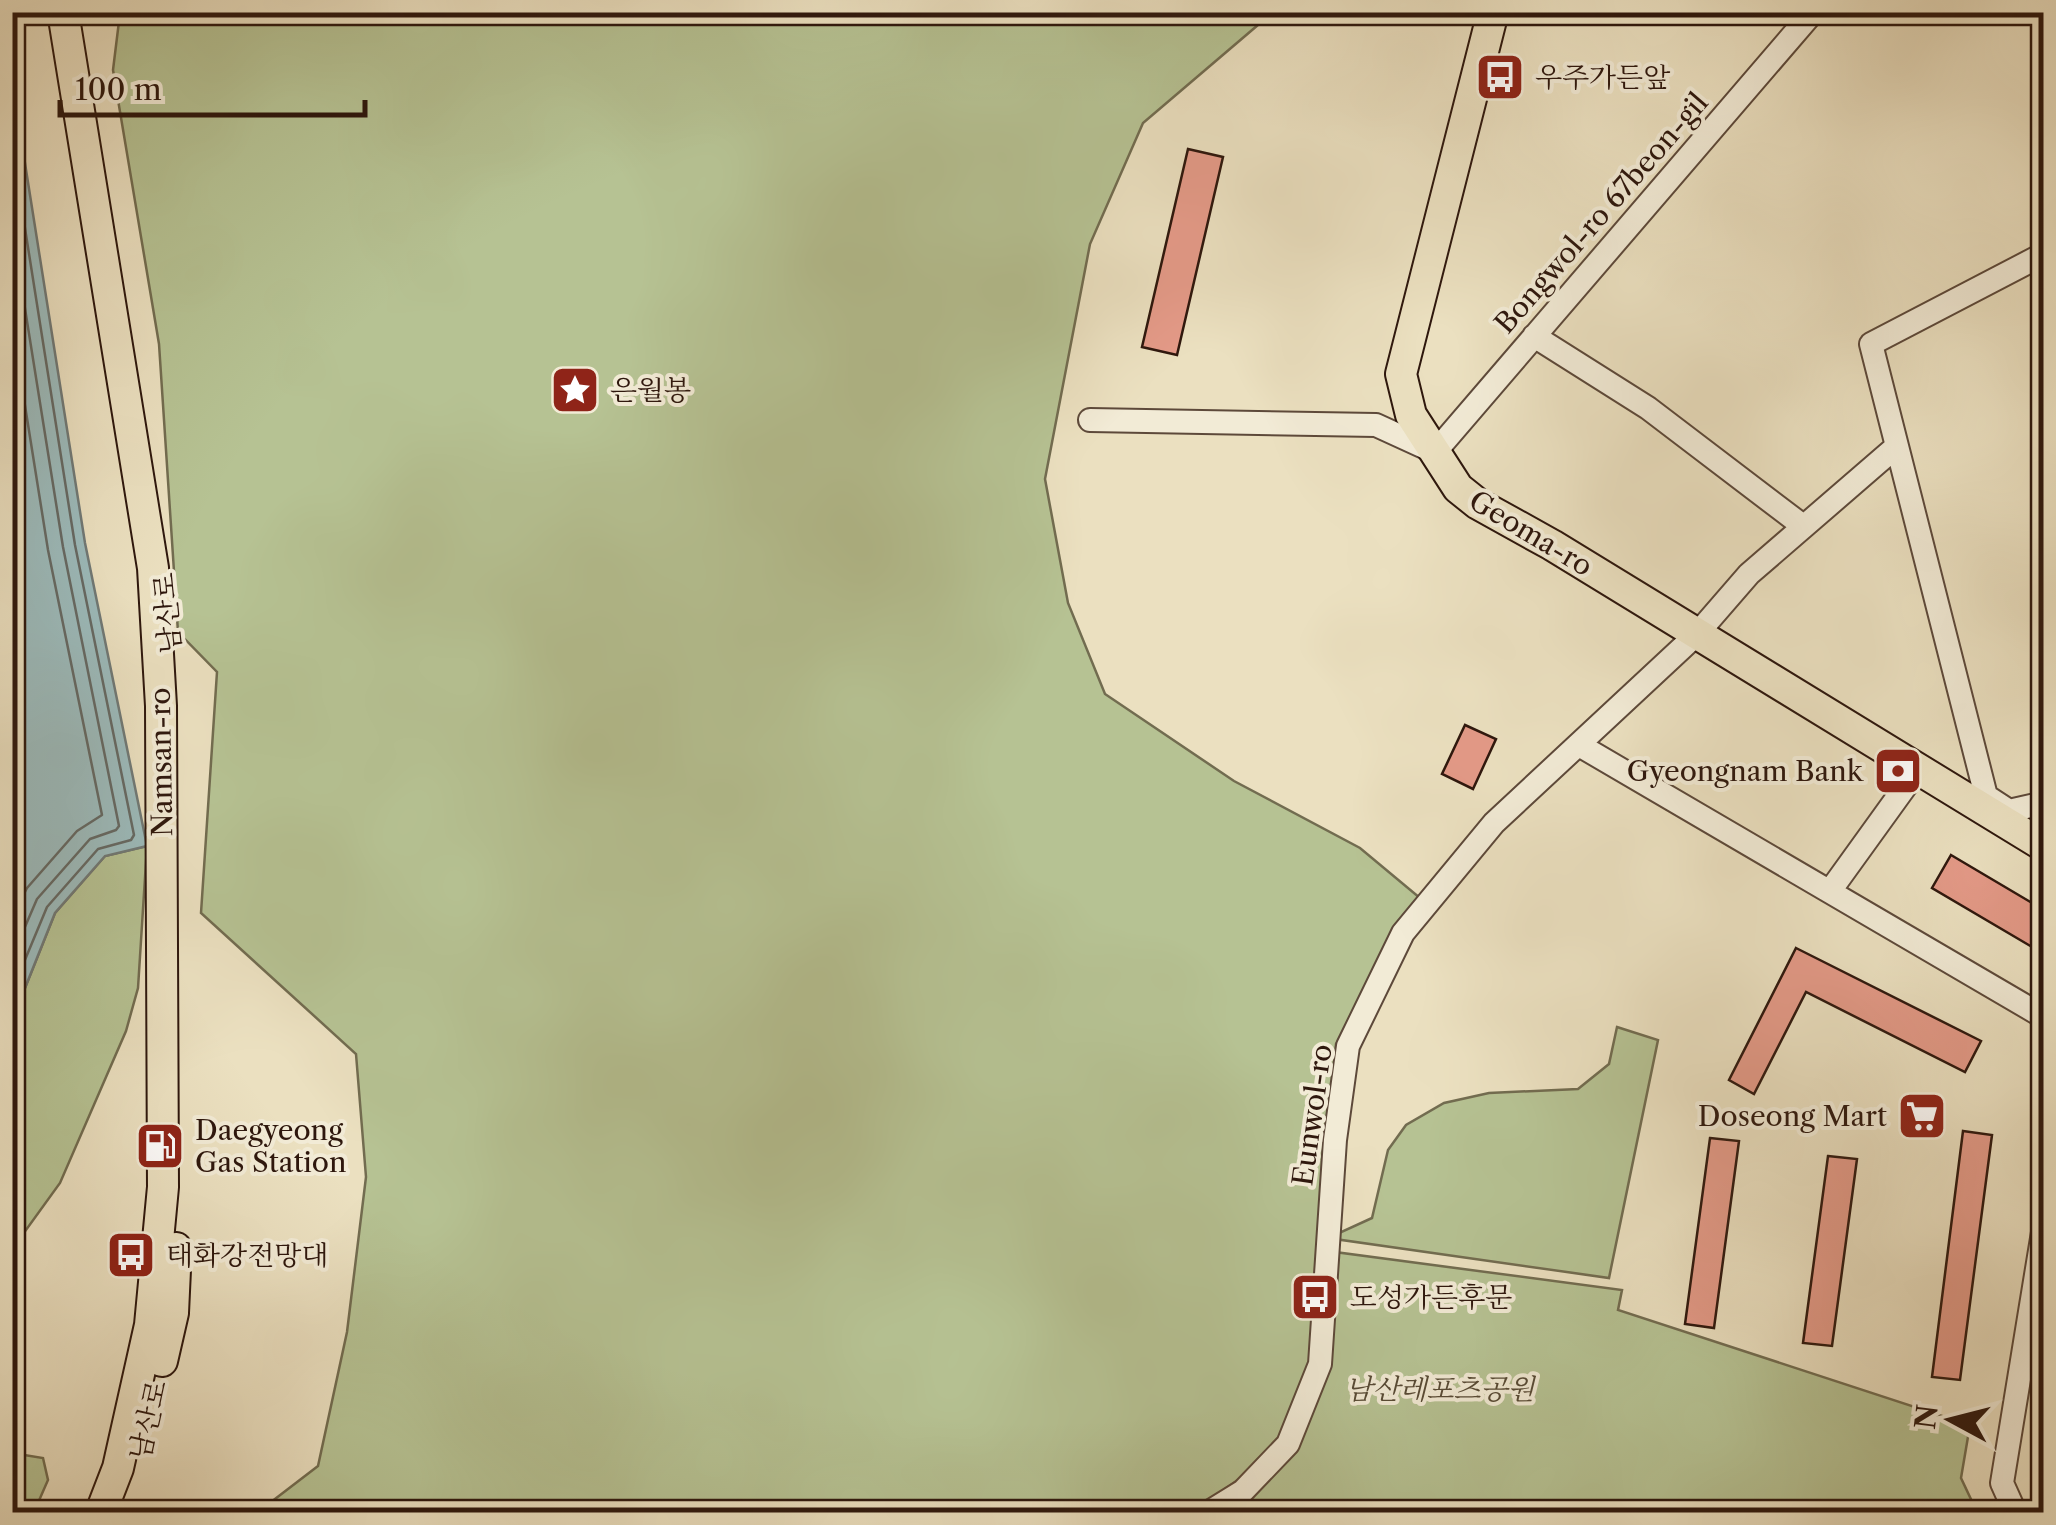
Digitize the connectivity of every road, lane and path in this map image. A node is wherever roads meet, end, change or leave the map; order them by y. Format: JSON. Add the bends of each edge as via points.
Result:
{"nodes":[{"id":1,"x":63,"y":12,"type":"edge"},
{"id":2,"x":81,"y":12,"type":"edge"},
{"id":3,"x":1493,"y":12,"type":"edge"},
{"id":4,"x":1813,"y":12,"type":"edge"},
{"id":5,"x":2044,"y":254,"type":"edge"},
{"id":6,"x":1534,"y":336,"type":"junction"},
{"id":7,"x":1090,"y":420,"type":"dead end"},
{"id":8,"x":1897,"y":446,"type":"junction"},
{"id":9,"x":1435,"y":452,"type":"junction"},
{"id":10,"x":1803,"y":526,"type":"junction"},
{"id":11,"x":1697,"y":634,"type":"junction"},
{"id":12,"x":1578,"y":745,"type":"junction"},
{"id":13,"x":1918,"y":769,"type":"junction"},
{"id":14,"x":2044,"y":803,"type":"edge"},
{"id":15,"x":1995,"y":809,"type":"junction"},
{"id":16,"x":2044,"y":846,"type":"edge"},
{"id":17,"x":1830,"y":891,"type":"junction"},
{"id":18,"x":2044,"y":1017,"type":"edge"},
{"id":19,"x":2044,"y":1226,"type":"edge"},
{"id":20,"x":101,"y":1512,"type":"edge"},
{"id":21,"x":120,"y":1512,"type":"edge"},
{"id":22,"x":1209,"y":1512,"type":"edge"},
{"id":23,"x":2015,"y":1512,"type":"edge"}],
"edges":[{"from":1,"to":20,"type":"main road","name":"Namsan-ro","via":[[152,568],[162,706],[163,1187],[150,1324],[118,1468]]},
{"from":2,"to":21,"type":"main road","name":"남산로","via":[[171,620],[180,1175],[173,1313],[138,1465]]},
{"from":3,"to":9,"type":"main road","name":"Geoma-ro","via":[[1401,374],[1411,415]]},
{"from":4,"to":6,"type":"street","name":"Bongwol-ro 67beon-gil"},
{"from":5,"to":8,"type":"street","via":[[1871,344]]},
{"from":6,"to":9,"type":"street","name":"Bongwol-ro 67beon-gil"},
{"from":6,"to":10,"type":"street","via":[[1648,408]]},
{"from":7,"to":9,"type":"street","via":[[1376,425]]},
{"from":8,"to":10,"type":"street","name":"Eunwol-ro"},
{"from":8,"to":15,"type":"street","via":[[1986,796]]},
{"from":9,"to":11,"type":"main road","name":"Geoma-ro","via":[[1458,488],[1478,504]]},
{"from":10,"to":11,"type":"street","name":"Eunwol-ro","via":[[1748,574]]},
{"from":11,"to":12,"type":"street","name":"Eunwol-ro"},
{"from":11,"to":13,"type":"main road","name":"Geoma-ro"},
{"from":12,"to":17,"type":"street"},
{"from":12,"to":22,"type":"street","name":"Eunwol-ro","via":[[1494,822],[1402,933],[1373,989],[1348,1046],[1320,1364],[1288,1444],[1243,1490]]},
{"from":13,"to":15,"type":"main road","name":"Geoma-ro"},
{"from":13,"to":17,"type":"street"},
{"from":14,"to":15,"type":"street"},
{"from":15,"to":16,"type":"main road","name":"Geoma-ro"},
{"from":17,"to":18,"type":"street"},
{"from":19,"to":23,"type":"street","via":[[2002,1482]]}]}
